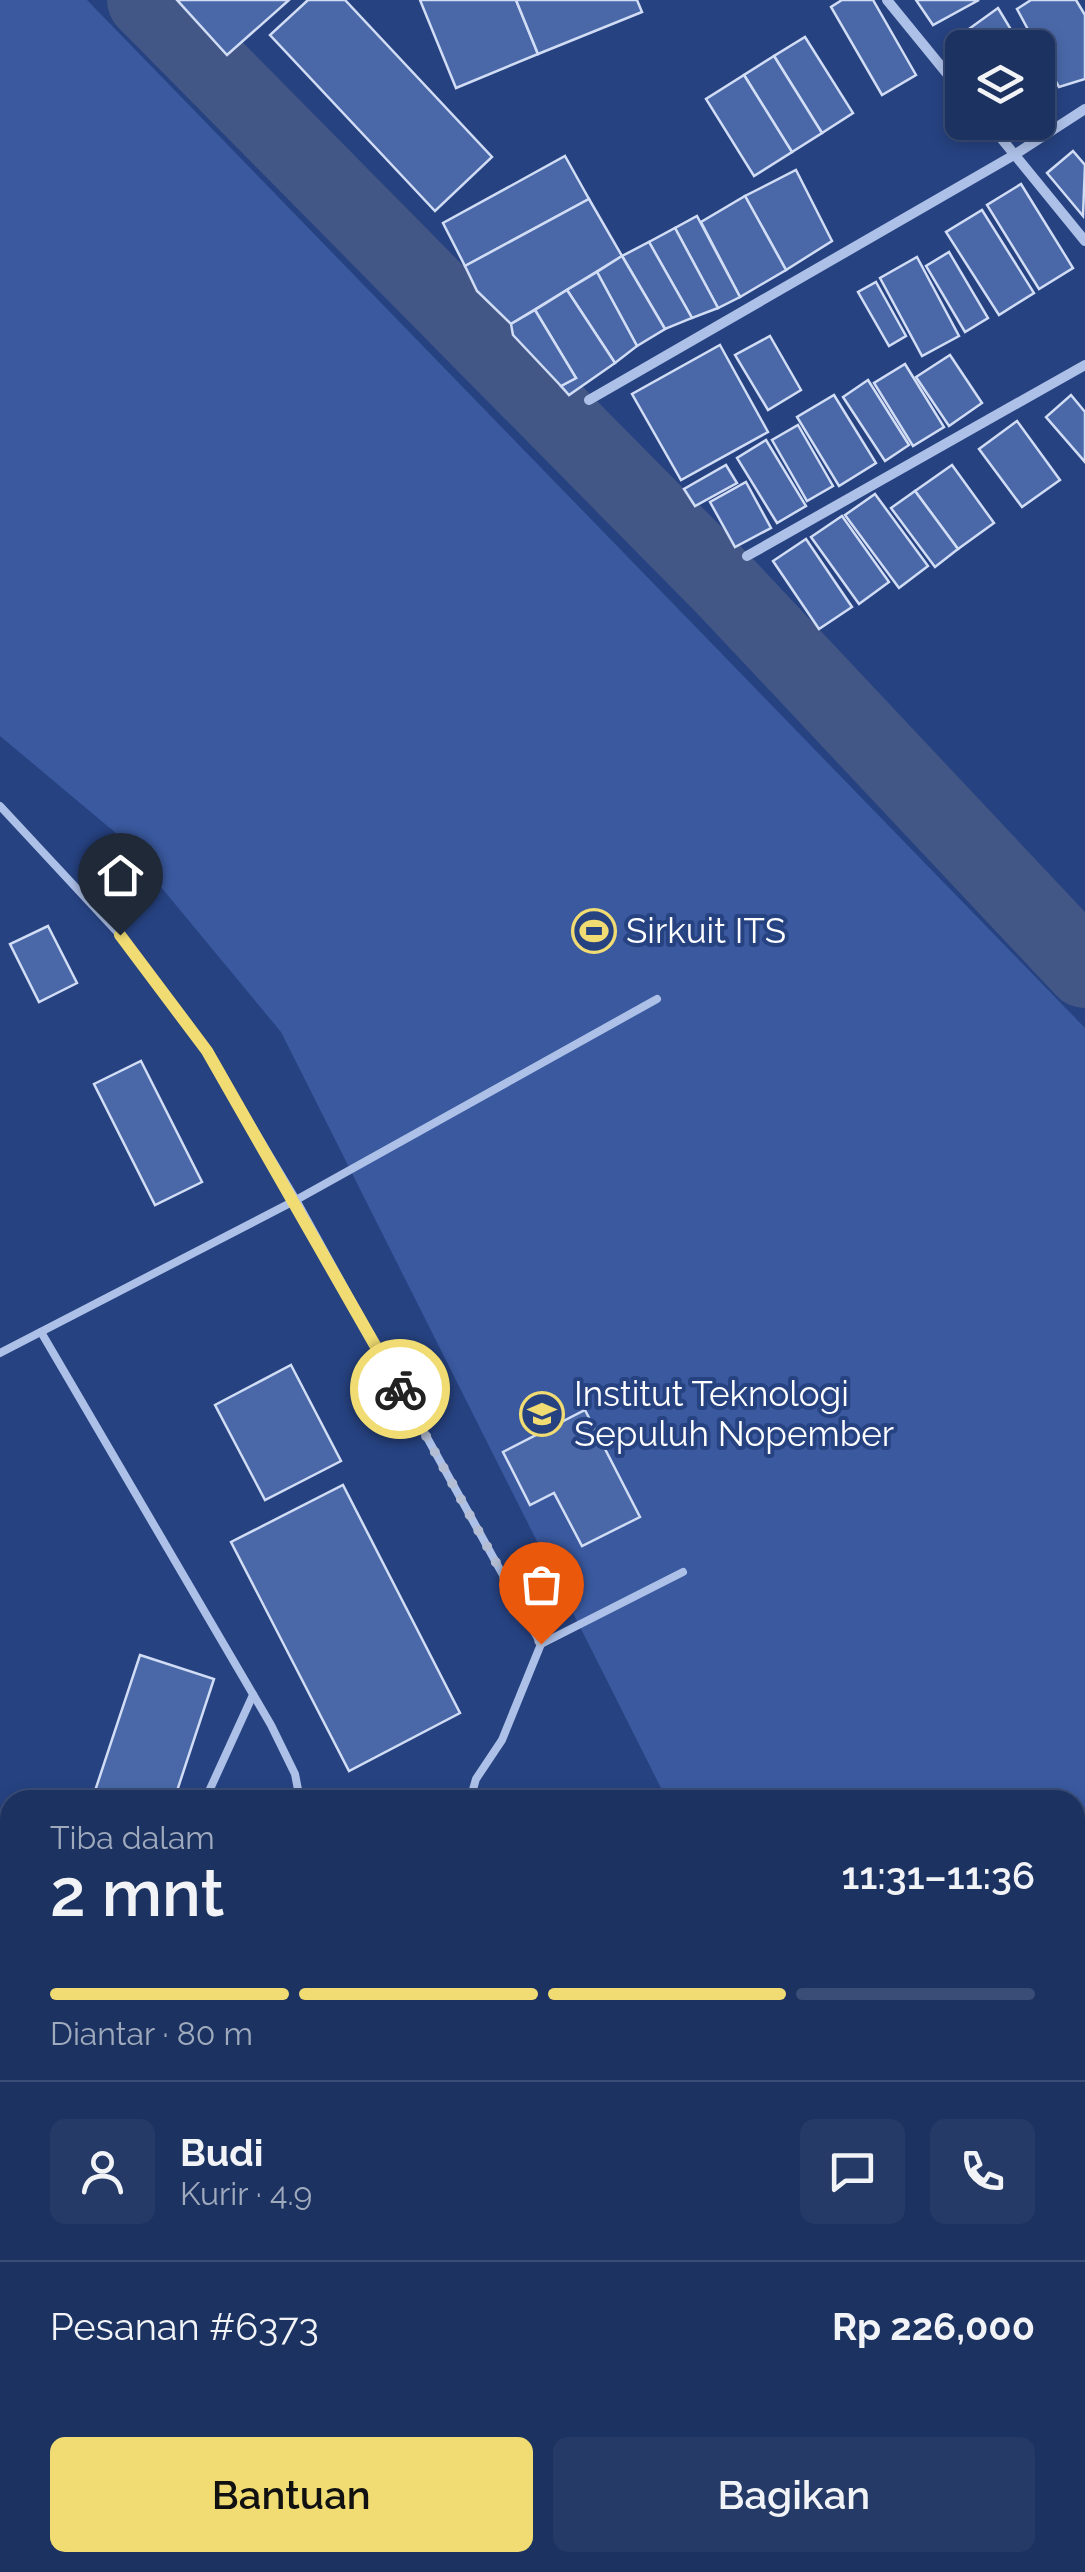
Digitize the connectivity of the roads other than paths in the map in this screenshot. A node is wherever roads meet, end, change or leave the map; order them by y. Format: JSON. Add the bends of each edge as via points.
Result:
{"nodes":[{"id":1,"x":887,"y":0,"type":"edge"},
{"id":2,"x":945,"y":71,"type":"edge"},
{"id":3,"x":1085,"y":109,"type":"edge"},
{"id":4,"x":1002,"y":140,"type":"edge"},
{"id":5,"x":1014,"y":155,"type":"junction"},
{"id":6,"x":1085,"y":241,"type":"edge"},
{"id":7,"x":1085,"y":365,"type":"edge"},
{"id":8,"x":589,"y":400,"type":"dead end"},
{"id":9,"x":748,"y":556,"type":"dead end"},
{"id":10,"x":0,"y":806,"type":"edge"},
{"id":11,"x":657,"y":999,"type":"dead end"},
{"id":12,"x":296,"y":1200,"type":"junction"},
{"id":13,"x":41,"y":1332,"type":"junction"},
{"id":14,"x":0,"y":1353,"type":"edge"},
{"id":15,"x":683,"y":1572,"type":"dead end"},
{"id":16,"x":541,"y":1644,"type":"junction"},
{"id":17,"x":254,"y":1695,"type":"junction"},
{"id":18,"x":210,"y":1790,"type":"edge"},
{"id":19,"x":298,"y":1790,"type":"edge"},
{"id":20,"x":473,"y":1790,"type":"edge"}],
"edges":[{"from":1,"to":2,"type":"street"},
{"from":3,"to":5,"type":"street"},
{"from":4,"to":5,"type":"street"},
{"from":5,"to":6,"type":"street"},
{"from":5,"to":8,"type":"street"},
{"from":7,"to":9,"type":"street"},
{"from":10,"to":12,"type":"lane","via":[[120,935],[185,1022]]},
{"from":11,"to":12,"type":"lane"},
{"from":12,"to":13,"type":"lane"},
{"from":12,"to":16,"type":"lane"},
{"from":13,"to":14,"type":"lane"},
{"from":13,"to":17,"type":"lane"},
{"from":15,"to":16,"type":"lane"},
{"from":16,"to":20,"type":"lane","via":[[502,1740]]},
{"from":17,"to":18,"type":"lane"},
{"from":17,"to":19,"type":"lane"}]}
